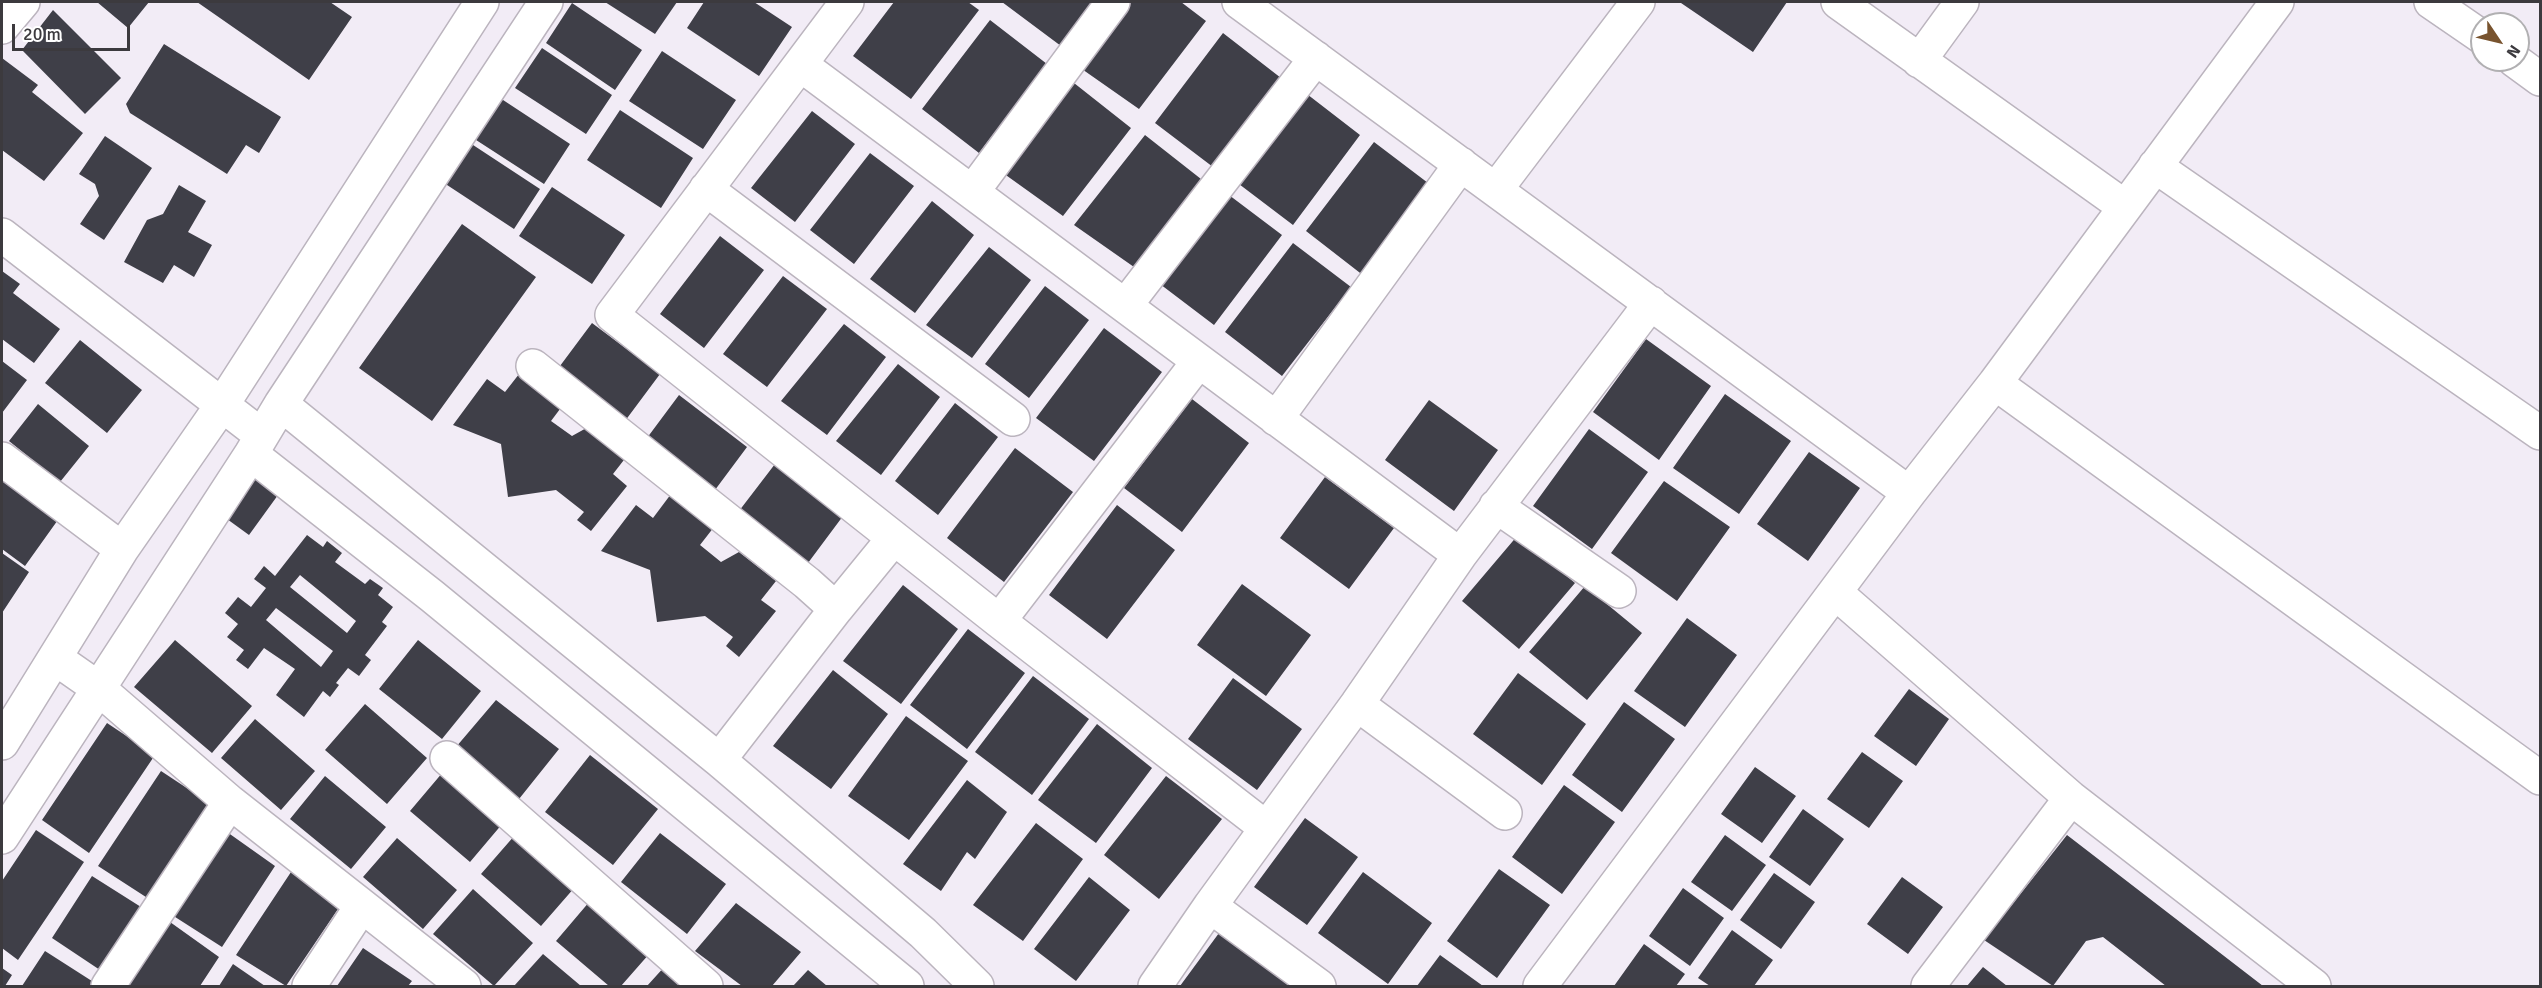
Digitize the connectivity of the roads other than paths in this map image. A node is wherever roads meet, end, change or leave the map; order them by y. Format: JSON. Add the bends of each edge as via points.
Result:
{"nodes":[{"id":1,"x":22,"y":2,"type":"edge"},
{"id":2,"x":482,"y":2,"type":"edge"},
{"id":3,"x":546,"y":2,"type":"edge"},
{"id":4,"x":847,"y":2,"type":"edge"},
{"id":5,"x":1113,"y":2,"type":"edge"},
{"id":6,"x":1239,"y":2,"type":"edge"},
{"id":7,"x":1638,"y":2,"type":"edge"},
{"id":8,"x":1838,"y":2,"type":"edge"},
{"id":9,"x":1962,"y":2,"type":"edge"},
{"id":10,"x":2277,"y":2,"type":"edge"},
{"id":11,"x":2431,"y":2,"type":"edge"},
{"id":12,"x":2,"y":27,"type":"edge"},
{"id":13,"x":2470,"y":30,"type":"edge"},
{"id":14,"x":1316,"y":58,"type":"junction"},
{"id":15,"x":1918,"y":61,"type":"junction"},
{"id":16,"x":801,"y":65,"type":"junction"},
{"id":17,"x":1461,"y":164,"type":"junction"},
{"id":18,"x":2155,"y":166,"type":"junction"},
{"id":19,"x":1497,"y":188,"type":"junction"},
{"id":20,"x":706,"y":189,"type":"junction"},
{"id":21,"x":972,"y":191,"type":"junction"},
{"id":22,"x":2125,"y":207,"type":"junction"},
{"id":23,"x":2,"y":235,"type":"edge"},
{"id":24,"x":1651,"y":303,"type":"junction"},
{"id":25,"x":1125,"y":306,"type":"junction"},
{"id":26,"x":1199,"y":361,"type":"junction"},
{"id":27,"x":533,"y":366,"type":"dead end"},
{"id":28,"x":1995,"y":383,"type":"junction"},
{"id":29,"x":281,"y":404,"type":"junction"},
{"id":30,"x":222,"y":405,"type":"junction"},
{"id":31,"x":1276,"y":418,"type":"junction"},
{"id":32,"x":1013,"y":420,"type":"dead end"},
{"id":33,"x":2541,"y":433,"type":"edge"},
{"id":34,"x":256,"y":445,"type":"junction"},
{"id":35,"x":2,"y":459,"type":"edge"},
{"id":36,"x":1909,"y":493,"type":"junction"},
{"id":37,"x":1496,"y":506,"type":"junction"},
{"id":38,"x":894,"y":538,"type":"junction"},
{"id":39,"x":122,"y":549,"type":"junction"},
{"id":40,"x":1460,"y":555,"type":"junction"},
{"id":41,"x":1619,"y":591,"type":"dead end"},
{"id":42,"x":1836,"y":593,"type":"junction"},
{"id":43,"x":836,"y":609,"type":"junction"},
{"id":44,"x":999,"y":621,"type":"junction"},
{"id":45,"x":54,"y":658,"type":"junction"},
{"id":46,"x":98,"y":688,"type":"junction"},
{"id":47,"x":1357,"y":704,"type":"junction"},
{"id":48,"x":2,"y":743,"type":"edge"},
{"id":49,"x":447,"y":758,"type":"dead end"},
{"id":50,"x":718,"y":760,"type":"junction"},
{"id":51,"x":2541,"y":778,"type":"edge"},
{"id":52,"x":2071,"y":798,"type":"junction"},
{"id":53,"x":230,"y":802,"type":"junction"},
{"id":54,"x":1505,"y":813,"type":"dead end"},
{"id":55,"x":1265,"y":827,"type":"junction"},
{"id":56,"x":2,"y":837,"type":"edge"},
{"id":57,"x":1210,"y":906,"type":"junction"},
{"id":58,"x":361,"y":907,"type":"junction"},
{"id":59,"x":108,"y":987,"type":"edge"},
{"id":60,"x":309,"y":987,"type":"edge"},
{"id":61,"x":464,"y":987,"type":"edge"},
{"id":62,"x":706,"y":987,"type":"edge"},
{"id":63,"x":907,"y":987,"type":"edge"},
{"id":64,"x":977,"y":987,"type":"edge"},
{"id":65,"x":1155,"y":987,"type":"edge"},
{"id":66,"x":1319,"y":987,"type":"edge"},
{"id":67,"x":1540,"y":987,"type":"edge"},
{"id":68,"x":1928,"y":987,"type":"edge"},
{"id":69,"x":2314,"y":987,"type":"edge"}],
"edges":[{"from":1,"to":12,"type":"street"},
{"from":2,"to":30,"type":"street"},
{"from":3,"to":29,"type":"street"},
{"from":4,"to":16,"type":"street"},
{"from":5,"to":21,"type":"street"},
{"from":6,"to":14,"type":"street"},
{"from":7,"to":19,"type":"street"},
{"from":8,"to":15,"type":"street"},
{"from":9,"to":15,"type":"street"},
{"from":10,"to":18,"type":"street"},
{"from":11,"to":13,"type":"street"},
{"from":14,"to":17,"type":"street"},
{"from":14,"to":25,"type":"street"},
{"from":15,"to":22,"type":"street"},
{"from":16,"to":20,"type":"street"},
{"from":16,"to":21,"type":"street"},
{"from":17,"to":19,"type":"street"},
{"from":17,"to":31,"type":"street"},
{"from":18,"to":22,"type":"street"},
{"from":18,"to":33,"type":"street"},
{"from":19,"to":24,"type":"street"},
{"from":20,"to":32,"type":"street"},
{"from":20,"to":38,"type":"street","via":[[612,315]]},
{"from":21,"to":25,"type":"street"},
{"from":22,"to":28,"type":"street"},
{"from":23,"to":30,"type":"street"},
{"from":24,"to":36,"type":"street"},
{"from":24,"to":37,"type":"street"},
{"from":25,"to":26,"type":"street"},
{"from":26,"to":31,"type":"street"},
{"from":26,"to":44,"type":"street"},
{"from":27,"to":43,"type":"street"},
{"from":28,"to":36,"type":"street"},
{"from":28,"to":51,"type":"street"},
{"from":29,"to":34,"type":"street"},
{"from":29,"to":50,"type":"street"},
{"from":30,"to":34,"type":"street"},
{"from":30,"to":39,"type":"street"},
{"from":31,"to":40,"type":"street"},
{"from":34,"to":46,"type":"street"},
{"from":34,"to":63,"type":"street","via":[[432,596]]},
{"from":35,"to":39,"type":"street"},
{"from":36,"to":42,"type":"street"},
{"from":37,"to":40,"type":"street"},
{"from":37,"to":41,"type":"street"},
{"from":38,"to":43,"type":"street"},
{"from":38,"to":44,"type":"street"},
{"from":39,"to":45,"type":"street"},
{"from":40,"to":47,"type":"street"},
{"from":42,"to":52,"type":"street"},
{"from":42,"to":67,"type":"street"},
{"from":43,"to":50,"type":"street"},
{"from":44,"to":55,"type":"street"},
{"from":45,"to":46,"type":"street"},
{"from":45,"to":48,"type":"street"},
{"from":46,"to":53,"type":"street"},
{"from":46,"to":56,"type":"street"},
{"from":47,"to":54,"type":"street"},
{"from":47,"to":55,"type":"street"},
{"from":49,"to":62,"type":"street"},
{"from":50,"to":64,"type":"street","via":[[923,933]]},
{"from":52,"to":68,"type":"street"},
{"from":52,"to":69,"type":"street"},
{"from":53,"to":58,"type":"street"},
{"from":53,"to":59,"type":"street"},
{"from":55,"to":57,"type":"street"},
{"from":57,"to":65,"type":"street"},
{"from":57,"to":66,"type":"street"},
{"from":58,"to":60,"type":"street"},
{"from":58,"to":61,"type":"street"}]}
